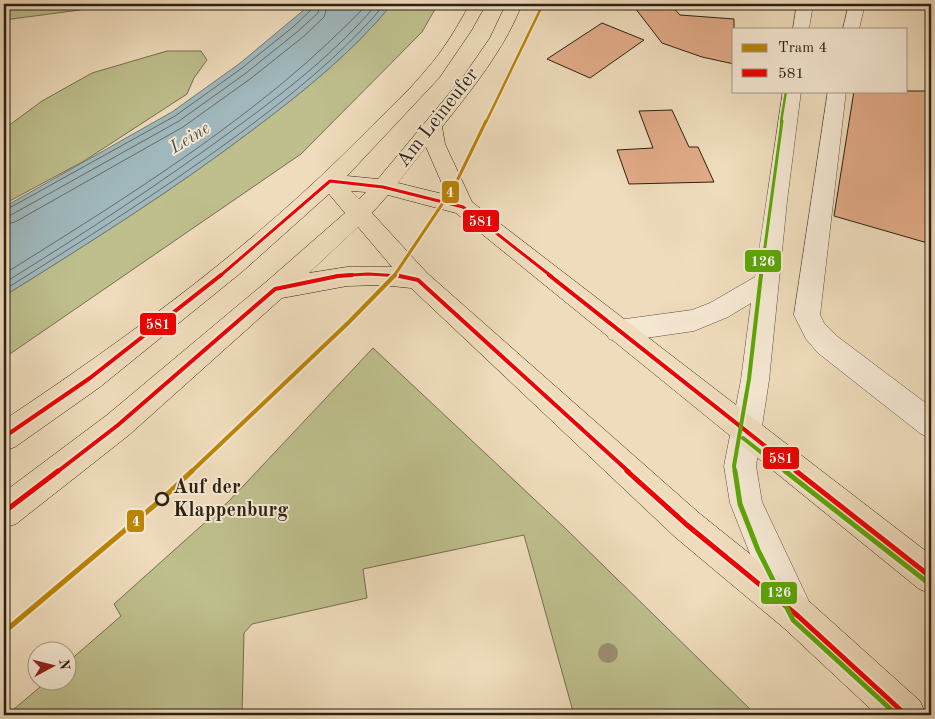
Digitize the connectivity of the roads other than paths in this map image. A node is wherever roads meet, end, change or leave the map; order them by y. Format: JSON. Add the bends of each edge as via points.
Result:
{"nodes":[{"id":1,"x":478,"y":4,"type":"edge"},
{"id":2,"x":514,"y":4,"type":"edge"},
{"id":3,"x":805,"y":4,"type":"edge"},
{"id":4,"x":857,"y":4,"type":"edge"},
{"id":5,"x":801,"y":28,"type":"edge"},
{"id":6,"x":851,"y":28,"type":"edge"},
{"id":7,"x":792,"y":92,"type":"edge"},
{"id":8,"x":837,"y":92,"type":"edge"},
{"id":9,"x":432,"y":128,"type":"junction"},
{"id":10,"x":330,"y":181,"type":"junction"},
{"id":11,"x":383,"y":187,"type":"junction"},
{"id":12,"x":463,"y":207,"type":"junction"},
{"id":13,"x":359,"y":213,"type":"junction"},
{"id":14,"x":418,"y":280,"type":"junction"},
{"id":15,"x":766,"y":282,"type":"junction"},
{"id":16,"x":276,"y":289,"type":"junction"},
{"id":17,"x":618,"y":331,"type":"junction"},
{"id":18,"x":931,"y":424,"type":"edge"},
{"id":19,"x":747,"y":433,"type":"junction"},
{"id":20,"x":4,"y":437,"type":"edge"},
{"id":21,"x":4,"y":512,"type":"edge"},
{"id":22,"x":931,"y":576,"type":"edge"},
{"id":23,"x":798,"y":616,"type":"junction"},
{"id":24,"x":906,"y":715,"type":"edge"}],
"edges":[{"from":1,"to":10,"type":"main road","name":"Am Leineufer","via":[[433,74]]},
{"from":2,"to":9,"type":"main road","name":"Am Leineufer","via":[[498,38]]},
{"from":3,"to":5,"type":"street"},
{"from":4,"to":6,"type":"street"},
{"from":7,"to":15,"type":"street"},
{"from":8,"to":18,"type":"street","via":[[807,315],[815,331],[828,345]]},
{"from":9,"to":11,"type":"main road","name":"Am Leineufer"},
{"from":9,"to":12,"type":"main road","via":[[435,144]]},
{"from":10,"to":11,"type":"main road"},
{"from":10,"to":13,"type":"main road"},
{"from":10,"to":20,"type":"main road","name":"Am Leineufer","via":[[234,265],[90,378]]},
{"from":11,"to":12,"type":"main road"},
{"from":11,"to":13,"type":"main road","name":"Am Leineufer"},
{"from":12,"to":17,"type":"main road"},
{"from":13,"to":14,"type":"main road"},
{"from":13,"to":16,"type":"main road","name":"Am Leineufer"},
{"from":14,"to":16,"type":"main road","via":[[386,275],[338,276]]},
{"from":14,"to":23,"type":"main road","via":[[687,525]]},
{"from":15,"to":17,"type":"street","via":[[719,310],[694,320]]},
{"from":15,"to":19,"type":"street"},
{"from":16,"to":21,"type":"main road","name":"Am Leineufer","via":[[118,425]]},
{"from":17,"to":19,"type":"main road"},
{"from":19,"to":22,"type":"main road"},
{"from":19,"to":23,"type":"street","via":[[740,466],[746,503]]},
{"from":23,"to":24,"type":"main road"}]}
